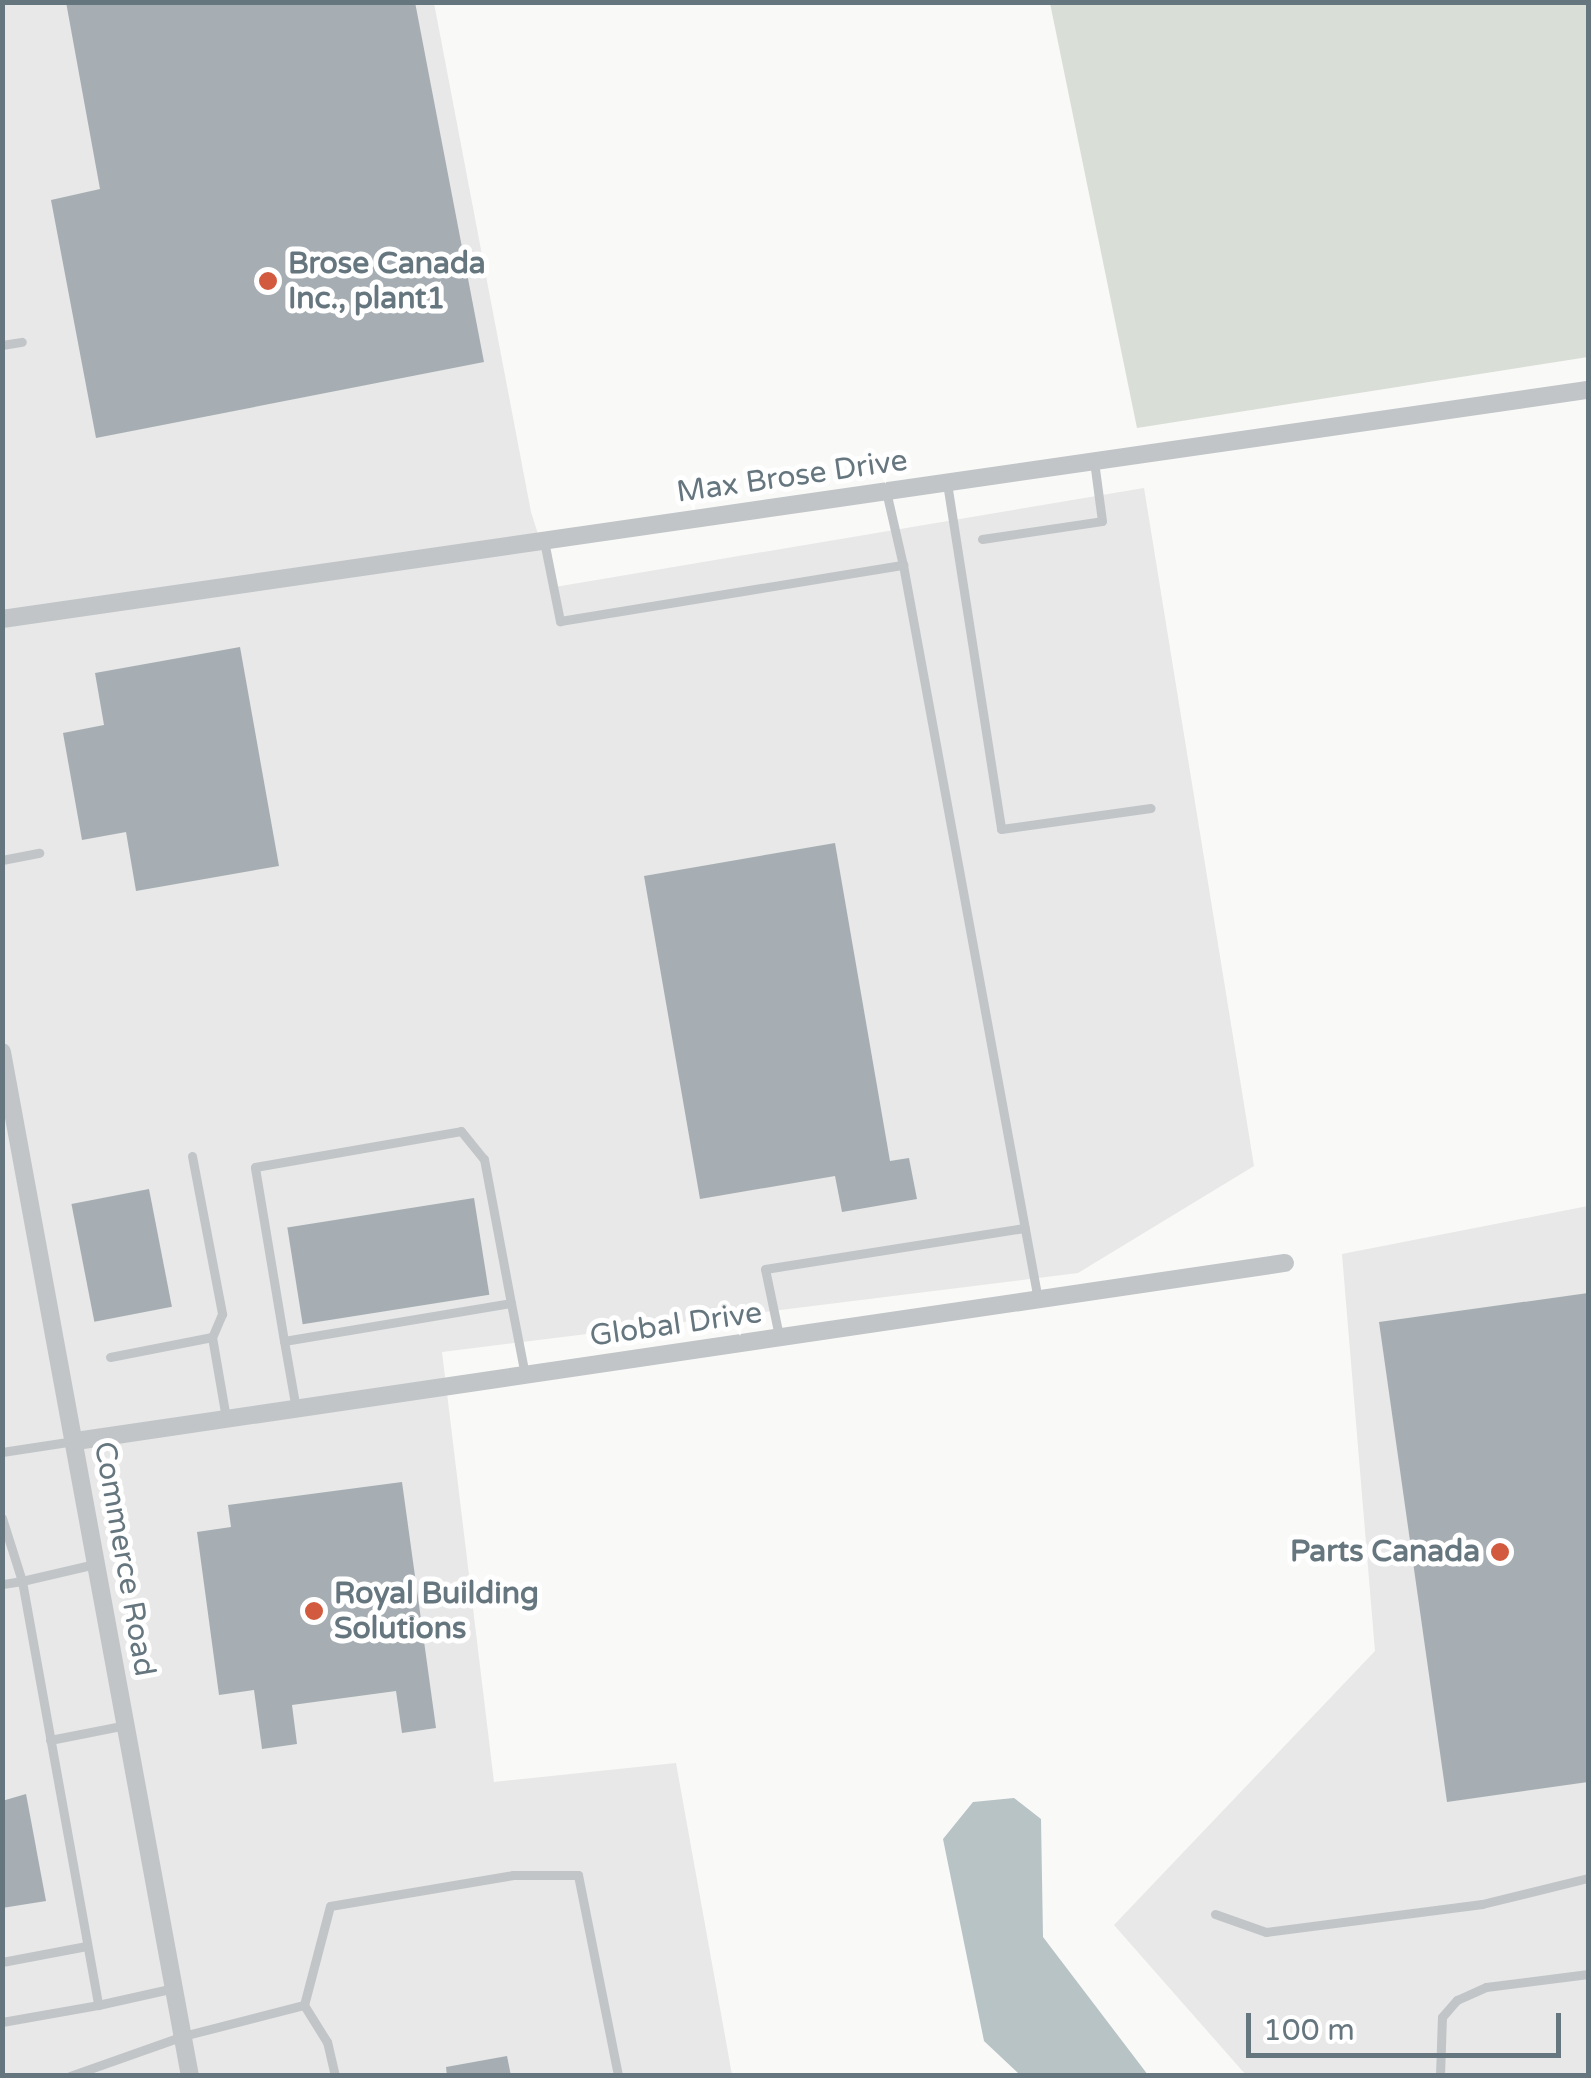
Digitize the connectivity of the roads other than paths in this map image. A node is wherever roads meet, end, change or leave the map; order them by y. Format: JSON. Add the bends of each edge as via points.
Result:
{"nodes":[{"id":1,"x":22,"y":342,"type":"dead end"},
{"id":2,"x":2,"y":345,"type":"edge"},
{"id":3,"x":1588,"y":390,"type":"edge"},
{"id":4,"x":1094,"y":462,"type":"junction"},
{"id":5,"x":946,"y":483,"type":"junction"},
{"id":6,"x":886,"y":492,"type":"junction"},
{"id":7,"x":982,"y":539,"type":"dead end"},
{"id":8,"x":544,"y":541,"type":"junction"},
{"id":9,"x":903,"y":565,"type":"junction"},
{"id":10,"x":2,"y":618,"type":"edge"},
{"id":11,"x":1151,"y":808,"type":"dead end"},
{"id":12,"x":39,"y":853,"type":"dead end"},
{"id":13,"x":2,"y":860,"type":"edge"},
{"id":14,"x":2,"y":1052,"type":"edge"},
{"id":15,"x":5,"y":1084,"type":"edge"},
{"id":16,"x":192,"y":1156,"type":"dead end"},
{"id":17,"x":1024,"y":1228,"type":"junction"},
{"id":18,"x":1284,"y":1264,"type":"dead end"},
{"id":19,"x":1038,"y":1300,"type":"junction"},
{"id":20,"x":511,"y":1303,"type":"junction"},
{"id":21,"x":212,"y":1337,"type":"junction"},
{"id":22,"x":780,"y":1338,"type":"junction"},
{"id":23,"x":284,"y":1340,"type":"junction"},
{"id":24,"x":110,"y":1357,"type":"dead end"},
{"id":25,"x":524,"y":1375,"type":"junction"},
{"id":26,"x":296,"y":1409,"type":"junction"},
{"id":27,"x":226,"y":1418,"type":"junction"},
{"id":28,"x":76,"y":1441,"type":"junction"},
{"id":29,"x":2,"y":1452,"type":"edge"},
{"id":30,"x":2,"y":1518,"type":"edge"},
{"id":31,"x":95,"y":1564,"type":"junction"},
{"id":32,"x":22,"y":1581,"type":"junction"},
{"id":33,"x":2,"y":1584,"type":"edge"},
{"id":34,"x":126,"y":1724,"type":"junction"},
{"id":35,"x":50,"y":1740,"type":"junction"},
{"id":36,"x":1588,"y":1878,"type":"edge"},
{"id":37,"x":1215,"y":1914,"type":"dead end"},
{"id":38,"x":87,"y":1946,"type":"junction"},
{"id":39,"x":2,"y":1962,"type":"edge"},
{"id":40,"x":1588,"y":1974,"type":"edge"},
{"id":41,"x":174,"y":1988,"type":"junction"},
{"id":42,"x":98,"y":2005,"type":"junction"},
{"id":43,"x":304,"y":2005,"type":"junction"},
{"id":44,"x":2,"y":2022,"type":"edge"},
{"id":45,"x":183,"y":2036,"type":"junction"},
{"id":46,"x":107,"y":2070,"type":"edge"},
{"id":47,"x":70,"y":2076,"type":"edge"},
{"id":48,"x":190,"y":2076,"type":"edge"},
{"id":49,"x":335,"y":2076,"type":"edge"},
{"id":50,"x":618,"y":2076,"type":"edge"},
{"id":51,"x":1440,"y":2076,"type":"edge"}],
"edges":[{"from":1,"to":2,"type":"lane"},
{"from":3,"to":4,"type":"street","name":"Max Brose Drive"},
{"from":4,"to":5,"type":"street","name":"Max Brose Drive"},
{"from":4,"to":7,"type":"lane","via":[[1102,522]]},
{"from":5,"to":6,"type":"street","name":"Max Brose Drive"},
{"from":5,"to":11,"type":"lane","via":[[1001,829]]},
{"from":6,"to":8,"type":"street","name":"Max Brose Drive"},
{"from":6,"to":9,"type":"lane"},
{"from":8,"to":9,"type":"lane","via":[[560,621]]},
{"from":8,"to":10,"type":"street","name":"Max Brose Drive"},
{"from":9,"to":17,"type":"lane"},
{"from":12,"to":13,"type":"lane"},
{"from":14,"to":15,"type":"street","name":"Commerce Road"},
{"from":15,"to":28,"type":"street","name":"Commerce Road"},
{"from":16,"to":21,"type":"lane","via":[[222,1314]]},
{"from":17,"to":19,"type":"lane"},
{"from":17,"to":22,"type":"lane","via":[[764,1269]]},
{"from":18,"to":19,"type":"street","name":"Global Drive"},
{"from":19,"to":22,"type":"street","name":"Global Drive"},
{"from":20,"to":23,"type":"lane"},
{"from":20,"to":23,"type":"lane","via":[[484,1159],[461,1131],[255,1167]]},
{"from":20,"to":25,"type":"lane"},
{"from":21,"to":24,"type":"lane"},
{"from":21,"to":27,"type":"lane"},
{"from":22,"to":25,"type":"street","name":"Global Drive"},
{"from":23,"to":26,"type":"lane"},
{"from":25,"to":26,"type":"street","name":"Global Drive"},
{"from":26,"to":27,"type":"street","name":"Global Drive"},
{"from":27,"to":28,"type":"street","name":"Global Drive"},
{"from":28,"to":29,"type":"lane"},
{"from":28,"to":31,"type":"street","name":"Commerce Road"},
{"from":30,"to":32,"type":"lane"},
{"from":31,"to":32,"type":"lane"},
{"from":31,"to":34,"type":"street","name":"Commerce Road"},
{"from":32,"to":33,"type":"lane"},
{"from":32,"to":35,"type":"lane"},
{"from":34,"to":35,"type":"lane"},
{"from":34,"to":41,"type":"street","name":"Commerce Road"},
{"from":35,"to":38,"type":"lane"},
{"from":36,"to":37,"type":"lane","via":[[1482,1904],[1266,1932]]},
{"from":38,"to":39,"type":"lane"},
{"from":38,"to":42,"type":"lane"},
{"from":40,"to":51,"type":"lane","via":[[1486,1987],[1457,2000],[1442,2017]]},
{"from":41,"to":42,"type":"lane"},
{"from":41,"to":45,"type":"street","name":"Commerce Road"},
{"from":42,"to":44,"type":"lane"},
{"from":43,"to":45,"type":"lane"},
{"from":43,"to":49,"type":"lane","via":[[326,2042]]},
{"from":43,"to":50,"type":"lane","via":[[330,1906],[513,1874],[578,1875]]},
{"from":45,"to":46,"type":"lane"},
{"from":45,"to":48,"type":"street","name":"Commerce Road"},
{"from":46,"to":47,"type":"lane"}]}
